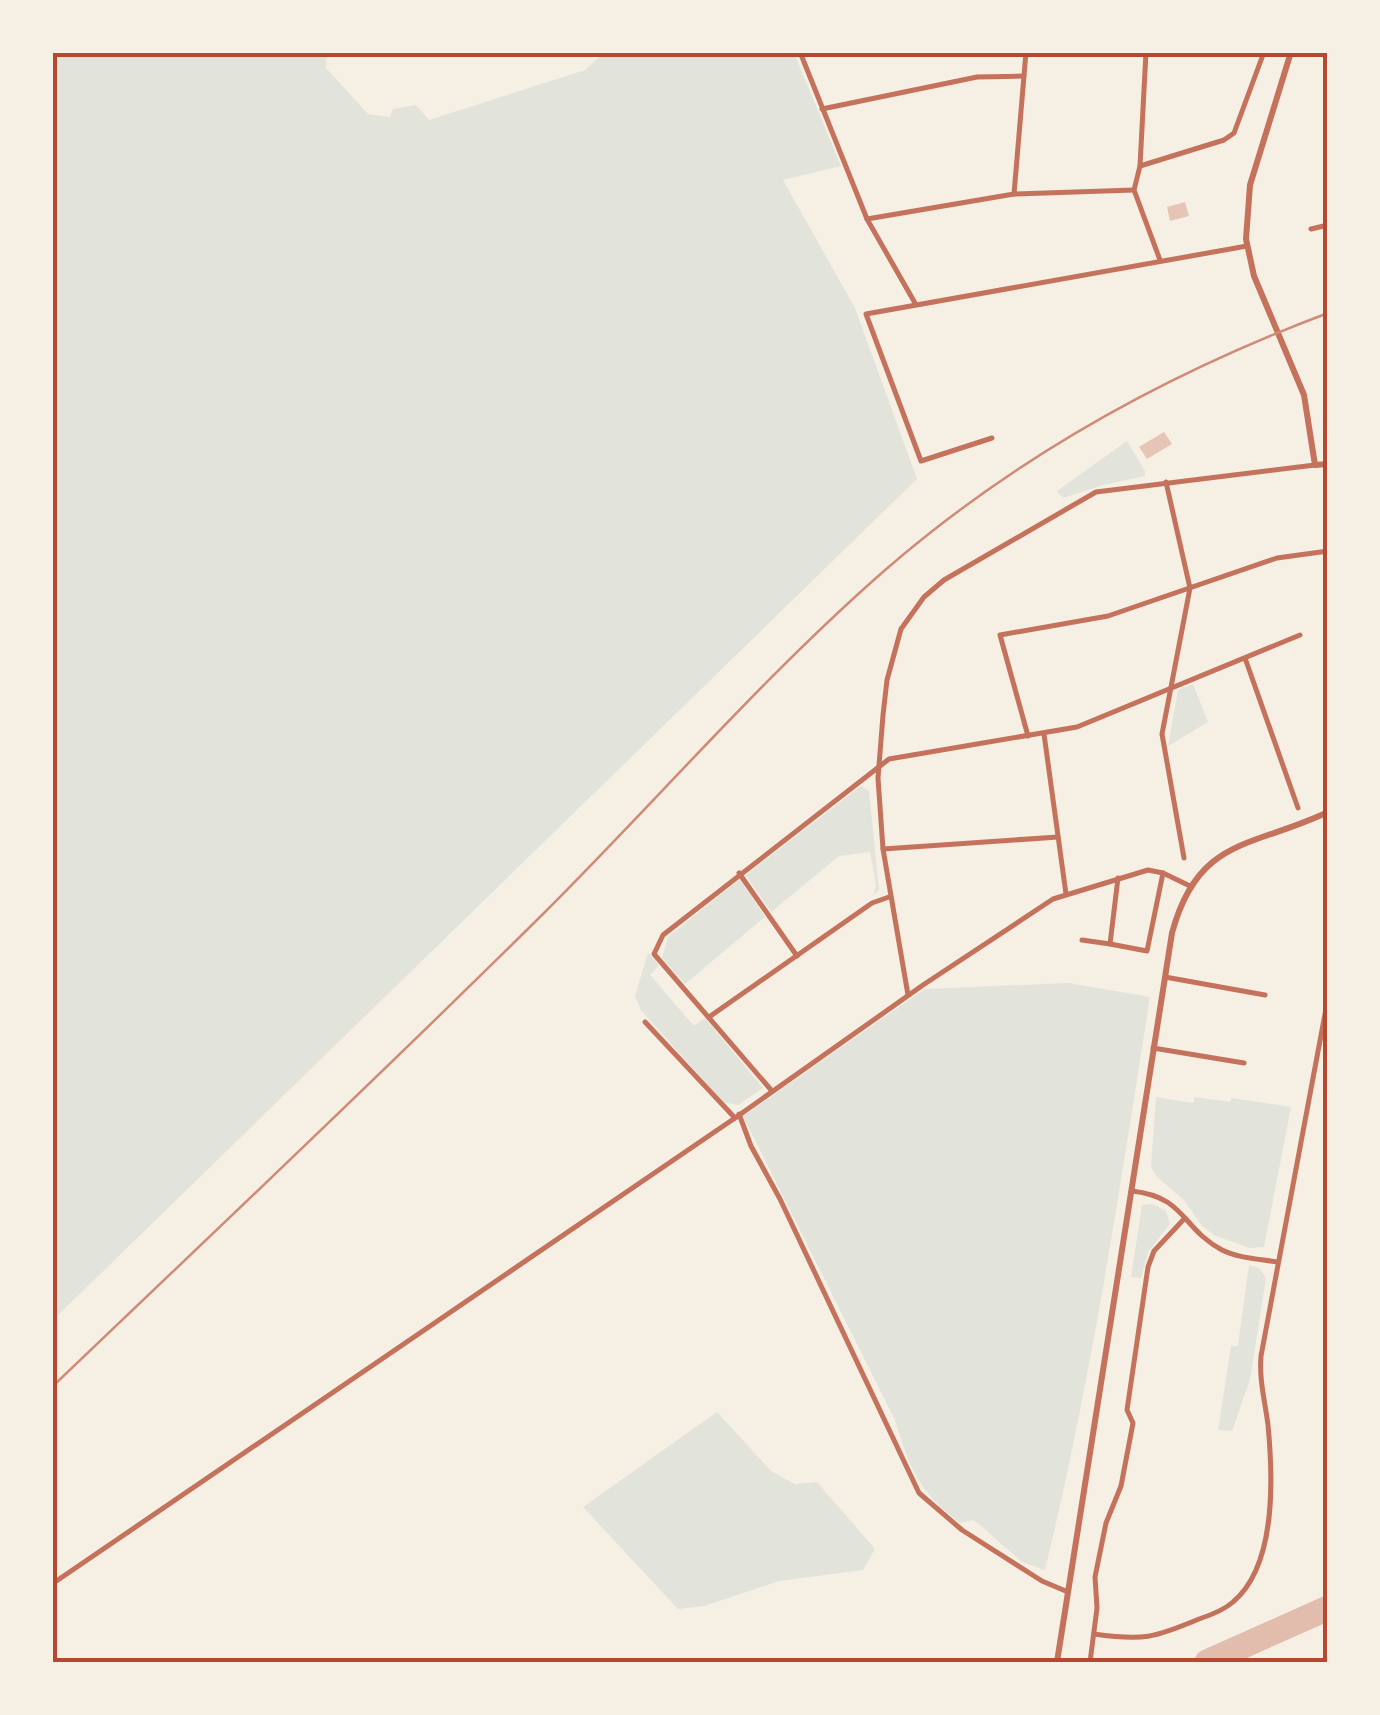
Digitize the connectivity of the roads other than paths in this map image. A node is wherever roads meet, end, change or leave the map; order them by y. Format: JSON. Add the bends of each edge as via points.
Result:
{"nodes":[{"id":1,"x":800,"y":52,"type":"edge"},
{"id":2,"x":1026,"y":52,"type":"edge"},
{"id":3,"x":1146,"y":52,"type":"edge"},
{"id":4,"x":1264,"y":52,"type":"edge"},
{"id":5,"x":1291,"y":52,"type":"edge"},
{"id":6,"x":1024,"y":76,"type":"junction"},
{"id":7,"x":822,"y":109,"type":"junction"},
{"id":8,"x":1140,"y":166,"type":"junction"},
{"id":9,"x":1134,"y":190,"type":"junction"},
{"id":10,"x":1014,"y":194,"type":"junction"},
{"id":11,"x":867,"y":219,"type":"junction"},
{"id":12,"x":1328,"y":225,"type":"edge"},
{"id":13,"x":1311,"y":229,"type":"dead end"},
{"id":14,"x":1247,"y":246,"type":"junction"},
{"id":15,"x":1160,"y":260,"type":"junction"},
{"id":16,"x":916,"y":303,"type":"junction"},
{"id":17,"x":992,"y":438,"type":"dead end"},
{"id":18,"x":1328,"y":464,"type":"edge"},
{"id":19,"x":1315,"y":465,"type":"junction"},
{"id":20,"x":1166,"y":482,"type":"junction"},
{"id":21,"x":1328,"y":550,"type":"edge"},
{"id":22,"x":1190,"y":588,"type":"junction"},
{"id":23,"x":1300,"y":635,"type":"dead end"},
{"id":24,"x":1245,"y":658,"type":"junction"},
{"id":25,"x":1172,"y":688,"type":"junction"},
{"id":26,"x":1044,"y":734,"type":"junction"},
{"id":27,"x":1028,"y":736,"type":"junction"},
{"id":28,"x":881,"y":764,"type":"junction"},
{"id":29,"x":1298,"y":808,"type":"dead end"},
{"id":30,"x":1328,"y":812,"type":"edge"},
{"id":31,"x":1058,"y":837,"type":"junction"},
{"id":32,"x":883,"y":849,"type":"junction"},
{"id":33,"x":1184,"y":858,"type":"dead end"},
{"id":34,"x":740,"y":873,"type":"junction"},
{"id":35,"x":1164,"y":873,"type":"junction"},
{"id":36,"x":1118,"y":878,"type":"junction"},
{"id":37,"x":1190,"y":886,"type":"junction"},
{"id":38,"x":1066,"y":894,"type":"junction"},
{"id":39,"x":889,"y":897,"type":"junction"},
{"id":40,"x":1082,"y":940,"type":"dead end"},
{"id":41,"x":1110,"y":944,"type":"junction"},
{"id":42,"x":797,"y":956,"type":"junction"},
{"id":43,"x":1164,"y":977,"type":"junction"},
{"id":44,"x":1265,"y":995,"type":"dead end"},
{"id":45,"x":908,"y":996,"type":"junction"},
{"id":46,"x":1328,"y":998,"type":"edge"},
{"id":47,"x":709,"y":1018,"type":"junction"},
{"id":48,"x":645,"y":1022,"type":"dead end"},
{"id":49,"x":1153,"y":1048,"type":"junction"},
{"id":50,"x":1244,"y":1063,"type":"dead end"},
{"id":51,"x":772,"y":1091,"type":"junction"},
{"id":52,"x":737,"y":1116,"type":"junction"},
{"id":53,"x":1129,"y":1191,"type":"junction"},
{"id":54,"x":1185,"y":1218,"type":"junction"},
{"id":55,"x":1277,"y":1262,"type":"junction"},
{"id":56,"x":52,"y":1584,"type":"edge"},
{"id":57,"x":1068,"y":1592,"type":"junction"},
{"id":58,"x":1094,"y":1634,"type":"junction"},
{"id":59,"x":1057,"y":1662,"type":"edge"},
{"id":60,"x":1090,"y":1662,"type":"edge"}],
"edges":[{"from":1,"to":7,"type":"street"},
{"from":2,"to":6,"type":"street"},
{"from":3,"to":8,"type":"street"},
{"from":4,"to":8,"type":"street","via":[[1234,133]]},
{"from":5,"to":14,"type":"street","via":[[1250,185]]},
{"from":6,"to":7,"type":"street","via":[[976,77]]},
{"from":6,"to":10,"type":"street"},
{"from":7,"to":11,"type":"street"},
{"from":8,"to":9,"type":"street"},
{"from":9,"to":10,"type":"street"},
{"from":9,"to":15,"type":"street"},
{"from":10,"to":11,"type":"street"},
{"from":11,"to":16,"type":"street"},
{"from":12,"to":13,"type":"street"},
{"from":14,"to":15,"type":"street"},
{"from":14,"to":19,"type":"street","via":[[1304,395]]},
{"from":15,"to":16,"type":"street"},
{"from":16,"to":17,"type":"street","via":[[866,314],[920,461]]},
{"from":18,"to":19,"type":"street"},
{"from":19,"to":20,"type":"street"},
{"from":20,"to":22,"type":"street"},
{"from":20,"to":28,"type":"street","via":[[1086,495],[924,597],[895,646]]},
{"from":21,"to":22,"type":"street","via":[[1286,556]]},
{"from":22,"to":25,"type":"street"},
{"from":22,"to":27,"type":"street","via":[[1108,616],[1000,635]]},
{"from":23,"to":24,"type":"street"},
{"from":24,"to":25,"type":"street"},
{"from":24,"to":29,"type":"street"},
{"from":25,"to":26,"type":"street"},
{"from":25,"to":33,"type":"street","via":[[1162,742]]},
{"from":26,"to":27,"type":"street"},
{"from":26,"to":31,"type":"street"},
{"from":27,"to":28,"type":"street"},
{"from":28,"to":32,"type":"street"},
{"from":28,"to":34,"type":"street"},
{"from":30,"to":37,"type":"street","via":[[1232,848]]},
{"from":31,"to":32,"type":"street"},
{"from":31,"to":38,"type":"street"},
{"from":32,"to":39,"type":"street"},
{"from":34,"to":42,"type":"street"},
{"from":34,"to":47,"type":"street","via":[[663,935],[654,954]]},
{"from":35,"to":36,"type":"street"},
{"from":35,"to":37,"type":"street"},
{"from":35,"to":41,"type":"street","via":[[1147,951]]},
{"from":36,"to":38,"type":"street"},
{"from":36,"to":41,"type":"street"},
{"from":37,"to":43,"type":"street","via":[[1175,920]]},
{"from":38,"to":45,"type":"street"},
{"from":39,"to":42,"type":"street"},
{"from":39,"to":45,"type":"street"},
{"from":40,"to":41,"type":"street"},
{"from":42,"to":47,"type":"street"},
{"from":43,"to":44,"type":"street"},
{"from":43,"to":49,"type":"street"},
{"from":45,"to":51,"type":"street"},
{"from":46,"to":55,"type":"street"},
{"from":47,"to":51,"type":"street"},
{"from":48,"to":52,"type":"street"},
{"from":49,"to":50,"type":"street"},
{"from":49,"to":53,"type":"street"},
{"from":51,"to":52,"type":"street"},
{"from":52,"to":56,"type":"street"},
{"from":52,"to":57,"type":"street","via":[[919,1493],[962,1530]]},
{"from":53,"to":54,"type":"street","via":[[1160,1196]]},
{"from":53,"to":57,"type":"street"},
{"from":54,"to":55,"type":"street","via":[[1226,1252]]},
{"from":54,"to":58,"type":"street","via":[[1148,1267],[1127,1410],[1133,1423],[1095,1577]]},
{"from":55,"to":58,"type":"street","via":[[1260,1370],[1269,1519],[1255,1574],[1226,1607],[1168,1633],[1134,1640]]},
{"from":57,"to":59,"type":"street"},
{"from":58,"to":60,"type":"street"}]}
